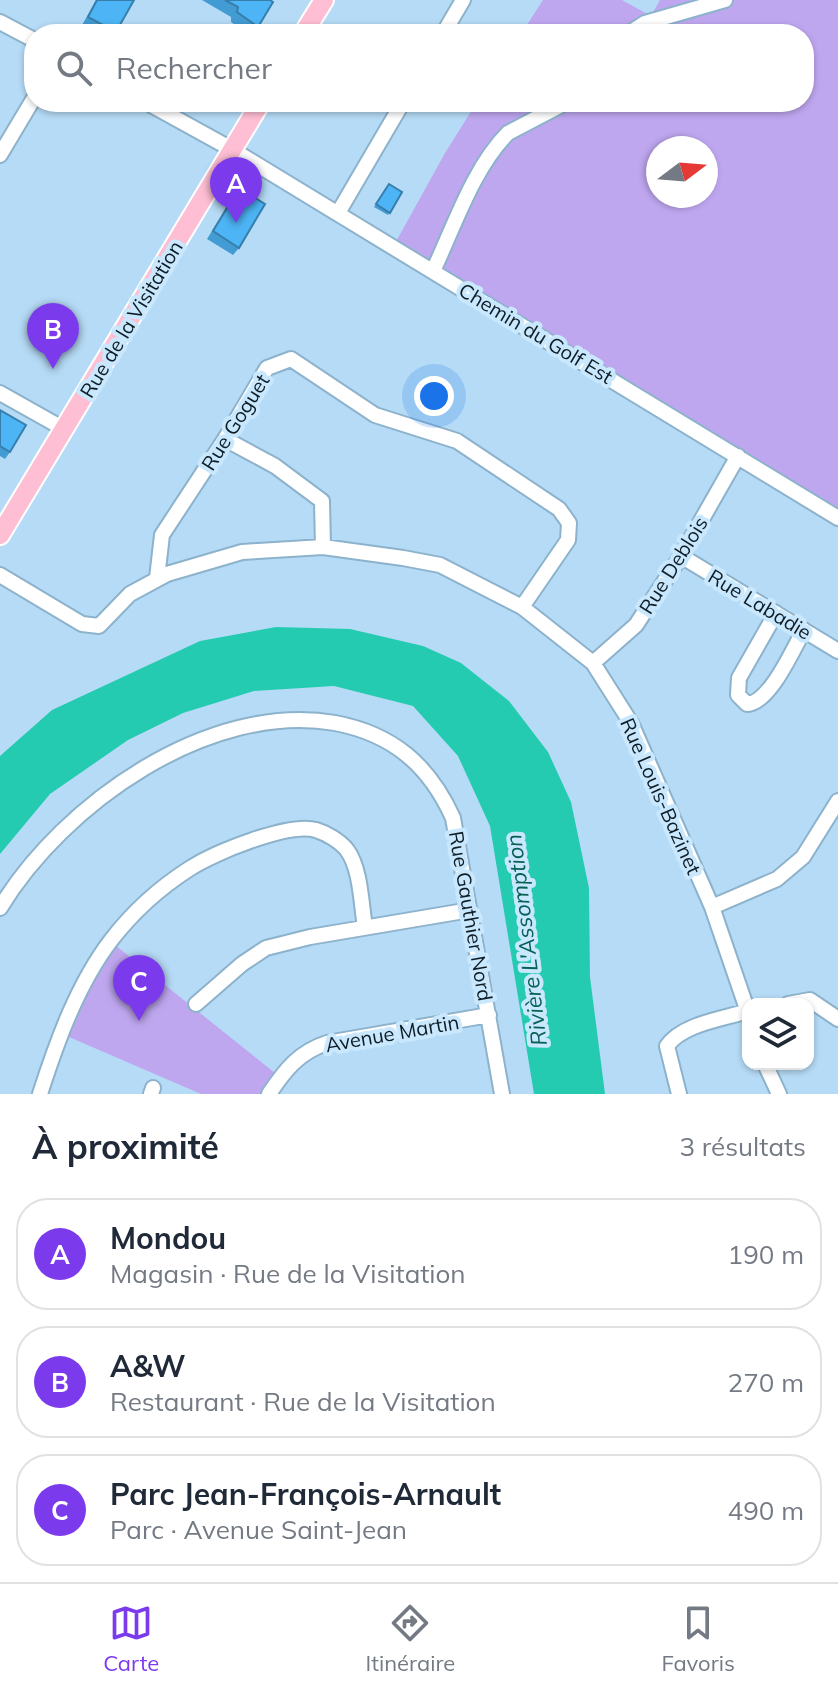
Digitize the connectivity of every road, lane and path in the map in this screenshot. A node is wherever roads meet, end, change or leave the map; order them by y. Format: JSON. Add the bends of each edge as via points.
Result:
{"nodes":[{"id":1,"x":324,"y":0,"type":"edge"},
{"id":2,"x":463,"y":0,"type":"edge"},
{"id":3,"x":725,"y":0,"type":"edge"},
{"id":4,"x":0,"y":22,"type":"edge"},
{"id":5,"x":309,"y":24,"type":"edge"},
{"id":6,"x":449,"y":24,"type":"edge"},
{"id":7,"x":643,"y":24,"type":"edge"},
{"id":8,"x":24,"y":35,"type":"edge"},
{"id":9,"x":26,"y":112,"type":"edge"},
{"id":10,"x":164,"y":112,"type":"edge"},
{"id":11,"x":255,"y":112,"type":"edge"},
{"id":12,"x":397,"y":112,"type":"edge"},
{"id":13,"x":551,"y":112,"type":"edge"},
{"id":14,"x":233,"y":150,"type":"junction"},
{"id":15,"x":0,"y":155,"type":"edge"},
{"id":16,"x":338,"y":213,"type":"junction"},
{"id":17,"x":433,"y":271,"type":"junction"},
{"id":18,"x":0,"y":393,"type":"edge"},
{"id":19,"x":64,"y":429,"type":"junction"},
{"id":20,"x":225,"y":439,"type":"junction"},
{"id":21,"x":738,"y":456,"type":"junction"},
{"id":22,"x":838,"y":518,"type":"edge"},
{"id":23,"x":0,"y":535,"type":"edge"},
{"id":24,"x":323,"y":547,"type":"junction"},
{"id":25,"x":681,"y":556,"type":"junction"},
{"id":26,"x":0,"y":575,"type":"edge"},
{"id":27,"x":157,"y":578,"type":"junction"},
{"id":28,"x":522,"y":607,"type":"junction"},
{"id":29,"x":776,"y":613,"type":"junction"},
{"id":30,"x":804,"y":630,"type":"junction"},
{"id":31,"x":838,"y":651,"type":"edge"},
{"id":32,"x":593,"y":663,"type":"junction"},
{"id":33,"x":838,"y":801,"type":"edge"},
{"id":34,"x":712,"y":907,"type":"junction"},
{"id":35,"x":0,"y":908,"type":"edge"},
{"id":36,"x":470,"y":910,"type":"junction"},
{"id":37,"x":365,"y":927,"type":"junction"},
{"id":38,"x":743,"y":998,"type":"edge"},
{"id":39,"x":814,"y":1003,"type":"edge"},
{"id":40,"x":196,"y":1004,"type":"dead end"},
{"id":41,"x":742,"y":1014,"type":"edge"},
{"id":42,"x":489,"y":1015,"type":"junction"},
{"id":43,"x":838,"y":1019,"type":"edge"},
{"id":44,"x":768,"y":1070,"type":"edge"},
{"id":45,"x":40,"y":1094,"type":"edge"},
{"id":46,"x":269,"y":1094,"type":"edge"},
{"id":47,"x":502,"y":1094,"type":"edge"},
{"id":48,"x":679,"y":1094,"type":"edge"},
{"id":49,"x":779,"y":1094,"type":"edge"}],
"edges":[{"from":1,"to":5,"type":"main road"},
{"from":2,"to":6,"type":"street"},
{"from":3,"to":7,"type":"street"},
{"from":4,"to":8,"type":"street"},
{"from":9,"to":15,"type":"street"},
{"from":10,"to":14,"type":"street","name":"Chemin du Golf Est"},
{"from":11,"to":14,"type":"main road","name":"Rue de la Visitation"},
{"from":12,"to":16,"type":"street"},
{"from":13,"to":17,"type":"street","via":[[501,140]]},
{"from":14,"to":16,"type":"street","name":"Chemin du Golf Est"},
{"from":14,"to":19,"type":"main road","name":"Rue de la Visitation"},
{"from":16,"to":17,"type":"street","name":"Chemin du Golf Est"},
{"from":17,"to":21,"type":"street","name":"Chemin du Golf Est"},
{"from":18,"to":19,"type":"street"},
{"from":19,"to":23,"type":"main road","name":"Rue de la Visitation"},
{"from":20,"to":24,"type":"street","via":[[275,466],[322,501]]},
{"from":20,"to":27,"type":"street","name":"Rue Goguet","via":[[162,535]]},
{"from":20,"to":28,"type":"street","name":"Rue Goguet","via":[[267,368],[291,359],[375,415],[457,441],[559,509],[569,523],[568,540]]},
{"from":21,"to":22,"type":"street","name":"Chemin du Golf Est"},
{"from":21,"to":25,"type":"street","name":"Rue Deblois"},
{"from":24,"to":27,"type":"street","name":"Rue Louis-Bazinet","via":[[242,552]]},
{"from":24,"to":28,"type":"street","name":"Rue Louis-Bazinet","via":[[440,565]]},
{"from":25,"to":29,"type":"street","name":"Rue Labadie"},
{"from":25,"to":32,"type":"street","name":"Rue Deblois","via":[[636,625]]},
{"from":26,"to":27,"type":"street","name":"Rue Louis-Bazinet","via":[[82,624],[99,626],[130,594]]},
{"from":28,"to":32,"type":"street","name":"Rue Louis-Bazinet"},
{"from":29,"to":30,"type":"street","name":"Rue Labadie"},
{"from":29,"to":30,"type":"street","via":[[739,678],[738,695],[747,704],[766,695]]},
{"from":30,"to":31,"type":"street","name":"Rue Labadie"},
{"from":32,"to":34,"type":"street","name":"Rue Louis-Bazinet","via":[[631,723]]},
{"from":33,"to":34,"type":"street","via":[[803,857],[777,879]]},
{"from":34,"to":38,"type":"street","name":"Rue Louis-Bazinet"},
{"from":35,"to":36,"type":"street","name":"Rue Gauthier Nord","via":[[37,858],[109,792],[167,755],[214,735],[288,719],[354,727],[419,765],[453,818]]},
{"from":36,"to":37,"type":"street"},
{"from":36,"to":42,"type":"street","name":"Rue Gauthier Nord"},
{"from":37,"to":40,"type":"street","via":[[266,948]]},
{"from":37,"to":45,"type":"street","via":[[347,850],[315,829],[293,829],[233,846],[189,868],[130,917],[93,967]]},
{"from":39,"to":43,"type":"street"},
{"from":41,"to":48,"type":"street","via":[[672,1038],[667,1046]]},
{"from":42,"to":46,"type":"street","name":"Avenue Martin","via":[[310,1048]]},
{"from":42,"to":47,"type":"street","name":"Rue Gauthier Nord"},
{"from":44,"to":49,"type":"street"}]}
